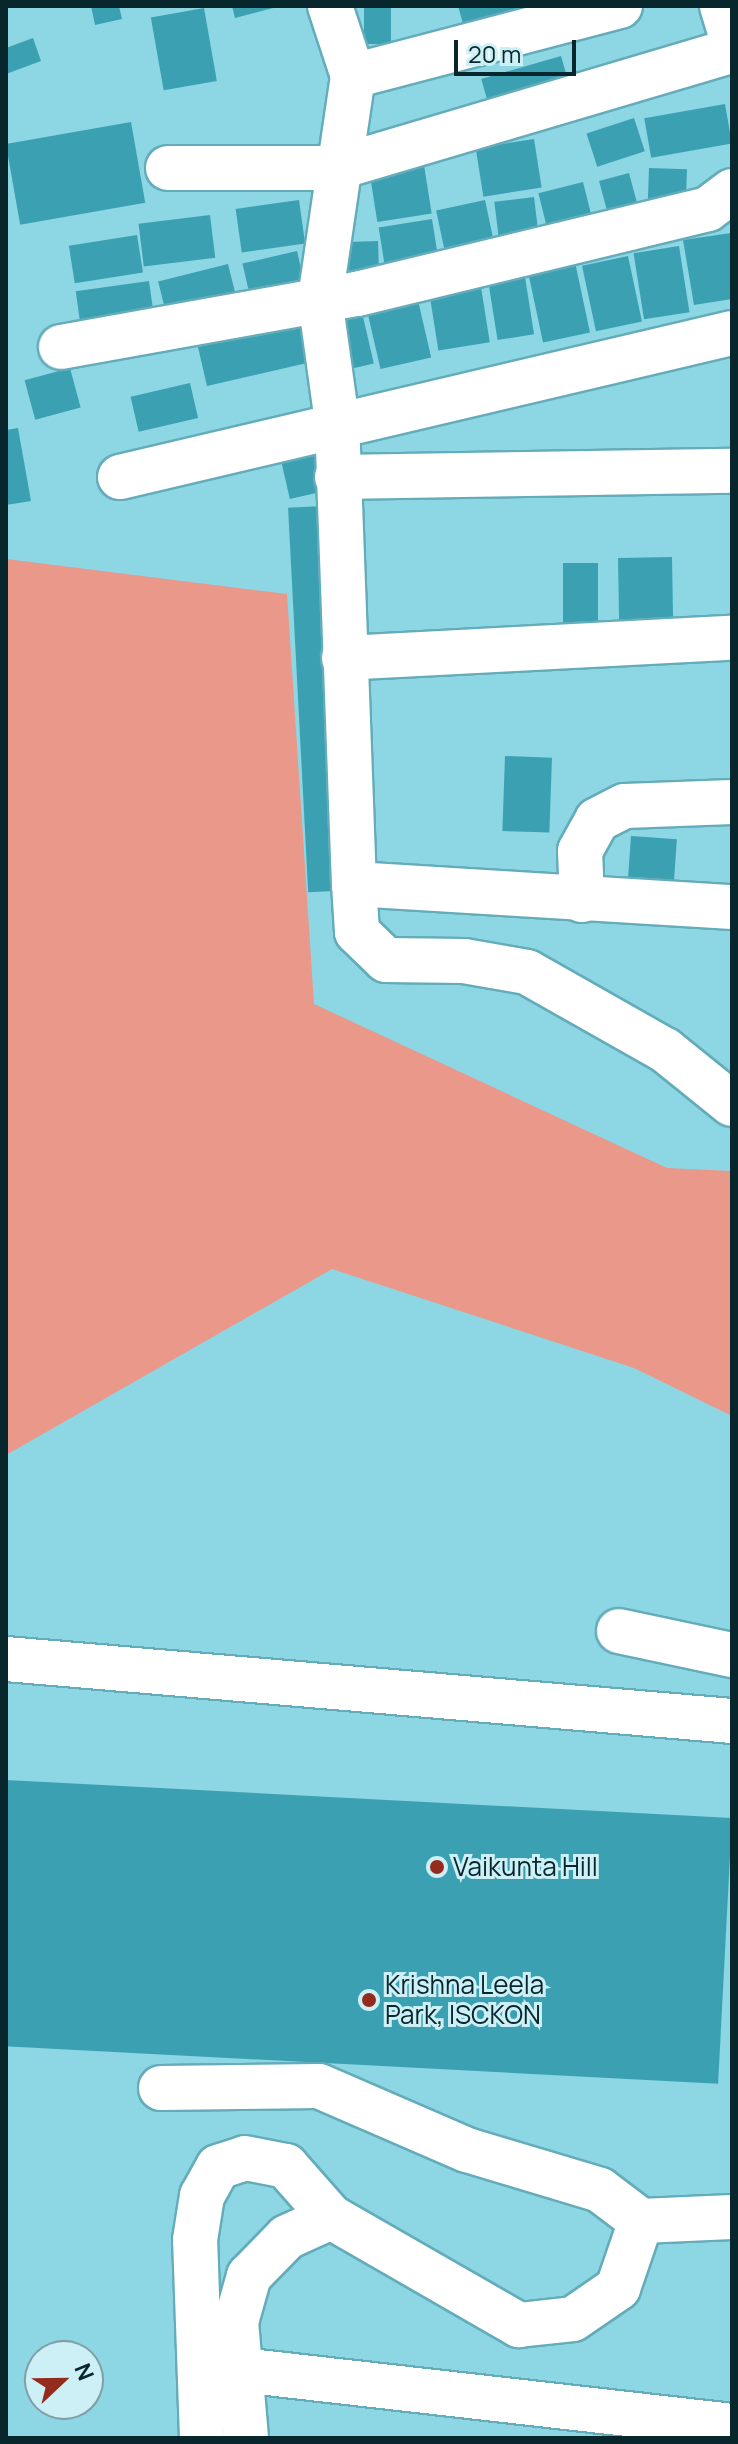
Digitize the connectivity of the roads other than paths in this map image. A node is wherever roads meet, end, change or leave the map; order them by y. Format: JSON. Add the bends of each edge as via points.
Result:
{"nodes":[{"id":1,"x":330,"y":6,"type":"edge"},
{"id":2,"x":620,"y":6,"type":"edge"},
{"id":3,"x":722,"y":6,"type":"edge"},
{"id":4,"x":732,"y":38,"type":"edge"},
{"id":5,"x":732,"y":51,"type":"edge"},
{"id":6,"x":353,"y":76,"type":"junction"},
{"id":7,"x":168,"y":168,"type":"dead end"},
{"id":8,"x":336,"y":168,"type":"junction"},
{"id":9,"x":732,"y":191,"type":"edge"},
{"id":10,"x":320,"y":299,"type":"junction"},
{"id":11,"x":732,"y":333,"type":"edge"},
{"id":12,"x":61,"y":347,"type":"dead end"},
{"id":13,"x":337,"y":421,"type":"junction"},
{"id":14,"x":732,"y":471,"type":"edge"},
{"id":15,"x":120,"y":477,"type":"dead end"},
{"id":16,"x":337,"y":477,"type":"junction"},
{"id":17,"x":732,"y":638,"type":"edge"},
{"id":18,"x":344,"y":658,"type":"junction"},
{"id":19,"x":732,"y":802,"type":"edge"},
{"id":20,"x":354,"y":884,"type":"junction"},
{"id":21,"x":582,"y":900,"type":"junction"},
{"id":22,"x":732,"y":907,"type":"edge"},
{"id":23,"x":732,"y":1104,"type":"edge"},
{"id":24,"x":619,"y":1631,"type":"dead end"},
{"id":25,"x":732,"y":1655,"type":"edge"},
{"id":26,"x":6,"y":1659,"type":"edge"},
{"id":27,"x":732,"y":1721,"type":"edge"},
{"id":28,"x":161,"y":2088,"type":"dead end"},
{"id":29,"x":331,"y":2217,"type":"junction"},
{"id":30,"x":732,"y":2217,"type":"edge"},
{"id":31,"x":641,"y":2221,"type":"junction"},
{"id":32,"x":241,"y":2370,"type":"junction"},
{"id":33,"x":732,"y":2426,"type":"edge"},
{"id":34,"x":202,"y":2438,"type":"edge"},
{"id":35,"x":246,"y":2438,"type":"edge"}],
"edges":[{"from":1,"to":6,"type":"street"},
{"from":2,"to":6,"type":"street"},
{"from":3,"to":4,"type":"street"},
{"from":5,"to":8,"type":"street"},
{"from":6,"to":8,"type":"street"},
{"from":7,"to":8,"type":"street"},
{"from":8,"to":10,"type":"street"},
{"from":9,"to":10,"type":"street","via":[[708,209]]},
{"from":10,"to":12,"type":"street"},
{"from":10,"to":13,"type":"street"},
{"from":11,"to":13,"type":"street"},
{"from":13,"to":15,"type":"street"},
{"from":13,"to":16,"type":"street"},
{"from":14,"to":16,"type":"street"},
{"from":16,"to":18,"type":"street"},
{"from":17,"to":18,"type":"street"},
{"from":18,"to":20,"type":"street"},
{"from":19,"to":21,"type":"street","via":[[625,806],[597,820],[580,851]]},
{"from":20,"to":21,"type":"street"},
{"from":20,"to":23,"type":"street","via":[[357,932],[386,960],[464,961],[527,972],[665,1050]]},
{"from":21,"to":22,"type":"street"},
{"from":24,"to":25,"type":"street"},
{"from":26,"to":27,"type":"street"},
{"from":28,"to":31,"type":"street","via":[[319,2086],[467,2150],[600,2190]]},
{"from":29,"to":31,"type":"street","via":[[503,2319],[544,2327],[573,2319],[618,2288]]},
{"from":29,"to":32,"type":"street","via":[[287,2237],[249,2276],[236,2322]]},
{"from":29,"to":34,"type":"street","via":[[286,2166],[245,2158],[218,2167],[202,2196],[195,2240]]},
{"from":30,"to":31,"type":"street"},
{"from":32,"to":33,"type":"street"},
{"from":32,"to":35,"type":"street"}]}
